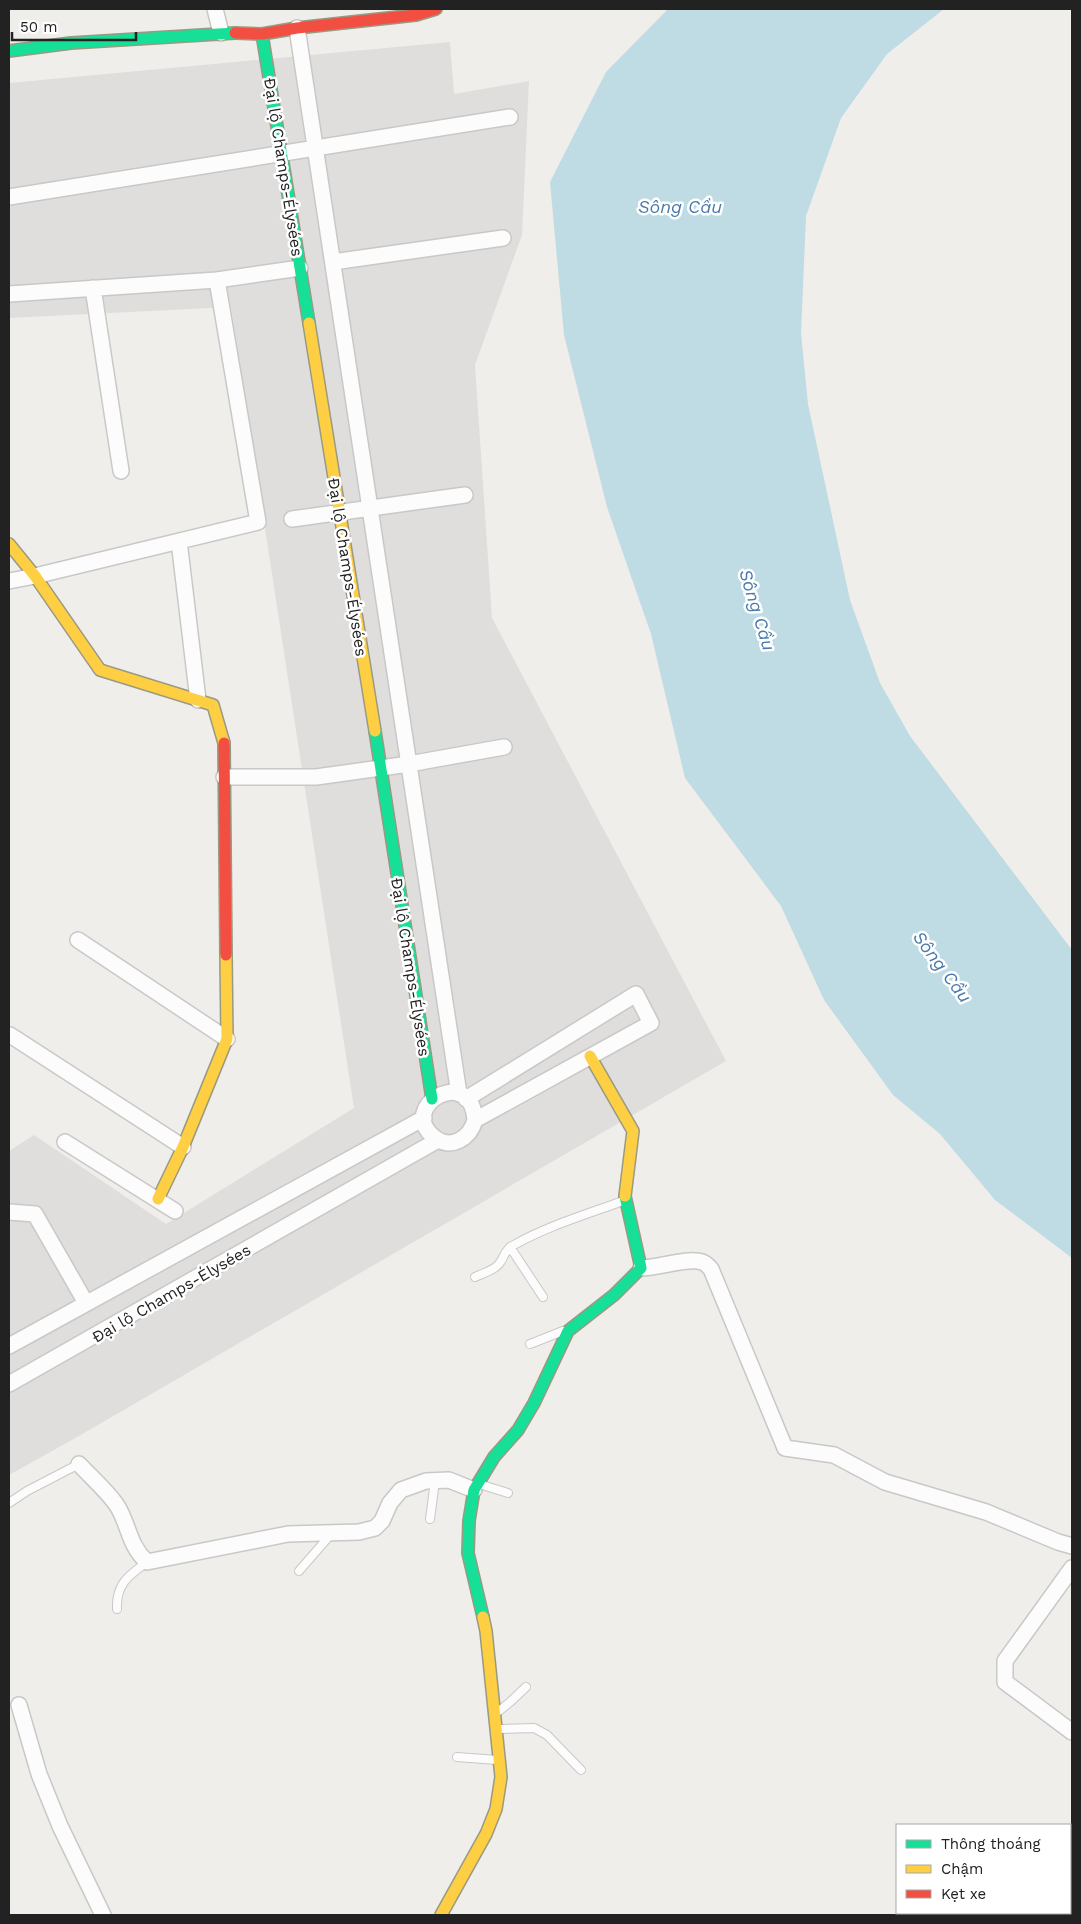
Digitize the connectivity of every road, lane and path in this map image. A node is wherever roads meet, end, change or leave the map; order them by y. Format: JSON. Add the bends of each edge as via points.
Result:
{"nodes":[{"id":1,"x":216,"y":9,"type":"edge"},
{"id":2,"x":436,"y":9,"type":"edge"},
{"id":3,"x":297,"y":28,"type":"junction"},
{"id":4,"x":221,"y":33,"type":"junction"},
{"id":5,"x":262,"y":34,"type":"junction"},
{"id":6,"x":9,"y":50,"type":"edge"},
{"id":7,"x":510,"y":117,"type":"dead end"},
{"id":8,"x":315,"y":148,"type":"junction"},
{"id":9,"x":282,"y":153,"type":"junction"},
{"id":10,"x":9,"y":197,"type":"edge"},
{"id":11,"x":502,"y":238,"type":"dead end"},
{"id":12,"x":332,"y":262,"type":"junction"},
{"id":13,"x":300,"y":268,"type":"junction"},
{"id":14,"x":217,"y":280,"type":"junction"},
{"id":15,"x":94,"y":288,"type":"junction"},
{"id":16,"x":9,"y":294,"type":"edge"},
{"id":17,"x":121,"y":471,"type":"dead end"},
{"id":18,"x":465,"y":495,"type":"dead end"},
{"id":19,"x":370,"y":509,"type":"junction"},
{"id":20,"x":340,"y":513,"type":"junction"},
{"id":21,"x":292,"y":519,"type":"dead end"},
{"id":22,"x":179,"y":541,"type":"junction"},
{"id":23,"x":9,"y":544,"type":"edge"},
{"id":24,"x":35,"y":576,"type":"junction"},
{"id":25,"x":9,"y":581,"type":"edge"},
{"id":26,"x":198,"y":700,"type":"junction"},
{"id":27,"x":504,"y":747,"type":"dead end"},
{"id":28,"x":409,"y":764,"type":"junction"},
{"id":29,"x":381,"y":767,"type":"junction"},
{"id":30,"x":224,"y":777,"type":"junction"},
{"id":31,"x":78,"y":940,"type":"dead end"},
{"id":32,"x":10,"y":1034,"type":"edge"},
{"id":33,"x":227,"y":1039,"type":"junction"},
{"id":34,"x":590,"y":1056,"type":"junction"},
{"id":35,"x":463,"y":1096,"type":"junction"},
{"id":36,"x":432,"y":1099,"type":"junction"},
{"id":37,"x":424,"y":1118,"type":"junction"},
{"id":38,"x":474,"y":1120,"type":"junction"},
{"id":39,"x":438,"y":1140,"type":"junction"},
{"id":40,"x":64,"y":1142,"type":"dead end"},
{"id":41,"x":183,"y":1147,"type":"junction"},
{"id":42,"x":158,"y":1199,"type":"junction"},
{"id":43,"x":625,"y":1200,"type":"junction"},
{"id":44,"x":175,"y":1211,"type":"dead end"},
{"id":45,"x":9,"y":1212,"type":"edge"},
{"id":46,"x":510,"y":1247,"type":"junction"},
{"id":47,"x":641,"y":1268,"type":"junction"},
{"id":48,"x":475,"y":1277,"type":"dead end"},
{"id":49,"x":543,"y":1297,"type":"dead end"},
{"id":50,"x":86,"y":1303,"type":"junction"},
{"id":51,"x":568,"y":1330,"type":"junction"},
{"id":52,"x":530,"y":1344,"type":"dead end"},
{"id":53,"x":9,"y":1346,"type":"edge"},
{"id":54,"x":9,"y":1384,"type":"edge"},
{"id":55,"x":79,"y":1464,"type":"joint"},
{"id":56,"x":435,"y":1480,"type":"junction"},
{"id":57,"x":476,"y":1486,"type":"junction"},
{"id":58,"x":508,"y":1493,"type":"dead end"},
{"id":59,"x":9,"y":1503,"type":"edge"},
{"id":60,"x":430,"y":1519,"type":"dead end"},
{"id":61,"x":332,"y":1532,"type":"junction"},
{"id":62,"x":1072,"y":1546,"type":"edge"},
{"id":63,"x":146,"y":1562,"type":"junction"},
{"id":64,"x":1072,"y":1568,"type":"edge"},
{"id":65,"x":299,"y":1571,"type":"dead end"},
{"id":66,"x":117,"y":1609,"type":"dead end"},
{"id":67,"x":526,"y":1687,"type":"dead end"},
{"id":68,"x":19,"y":1705,"type":"dead end"},
{"id":69,"x":495,"y":1713,"type":"junction"},
{"id":70,"x":497,"y":1729,"type":"junction"},
{"id":71,"x":1072,"y":1732,"type":"edge"},
{"id":72,"x":457,"y":1757,"type":"dead end"},
{"id":73,"x":499,"y":1760,"type":"junction"},
{"id":74,"x":581,"y":1770,"type":"dead end"},
{"id":75,"x":103,"y":1915,"type":"edge"},
{"id":76,"x":441,"y":1915,"type":"edge"}],
"edges":[{"from":1,"to":4,"type":"street"},
{"from":2,"to":3,"type":"street","via":[[416,15]]},
{"from":3,"to":5,"type":"street"},
{"from":3,"to":8,"type":"street","name":"Đại lộ Champs-Élysées"},
{"from":4,"to":5,"type":"street"},
{"from":4,"to":6,"type":"street"},
{"from":5,"to":9,"type":"street","name":"Đại lộ Champs-Élysées"},
{"from":7,"to":8,"type":"street"},
{"from":8,"to":9,"type":"street"},
{"from":8,"to":12,"type":"street","name":"Đại lộ Champs-Élysées"},
{"from":9,"to":10,"type":"street"},
{"from":9,"to":13,"type":"street","name":"Đại lộ Champs-Élysées"},
{"from":11,"to":12,"type":"street"},
{"from":12,"to":19,"type":"street","name":"Đại lộ Champs-Élysées"},
{"from":13,"to":14,"type":"street"},
{"from":13,"to":20,"type":"street","name":"Đại lộ Champs-Élysées"},
{"from":14,"to":15,"type":"street"},
{"from":14,"to":22,"type":"street","via":[[258,522]]},
{"from":15,"to":16,"type":"street"},
{"from":15,"to":17,"type":"street"},
{"from":18,"to":19,"type":"street"},
{"from":19,"to":20,"type":"street"},
{"from":19,"to":28,"type":"street","name":"Đại lộ Champs-Élysées"},
{"from":20,"to":21,"type":"street"},
{"from":20,"to":29,"type":"street","name":"Đại lộ Champs-Élysées"},
{"from":22,"to":24,"type":"street"},
{"from":22,"to":26,"type":"street"},
{"from":23,"to":24,"type":"street"},
{"from":24,"to":25,"type":"street"},
{"from":24,"to":26,"type":"street","via":[[100,670]]},
{"from":26,"to":30,"type":"street","via":[[213,705],[224,746]]},
{"from":27,"to":28,"type":"street"},
{"from":28,"to":29,"type":"street"},
{"from":28,"to":35,"type":"street","name":"Đại lộ Champs-Élysées"},
{"from":29,"to":30,"type":"street","via":[[316,777]]},
{"from":29,"to":36,"type":"street","name":"Đại lộ Champs-Élysées"},
{"from":30,"to":33,"type":"street"},
{"from":31,"to":33,"type":"street"},
{"from":32,"to":41,"type":"street"},
{"from":33,"to":41,"type":"street"},
{"from":34,"to":35,"type":"street","name":"Đại lộ Champs-Élysées","via":[[651,1023],[636,994]]},
{"from":34,"to":38,"type":"street","name":"Đại lộ Champs-Élysées"},
{"from":34,"to":43,"type":"street","via":[[633,1131]]},
{"from":35,"to":36,"type":"street","via":[[445,1092]]},
{"from":35,"to":38,"type":"street","name":"Đại lộ Champs-Élysées","via":[[474,1112]]},
{"from":36,"to":37,"type":"street"},
{"from":37,"to":39,"type":"street","via":[[428,1131]]},
{"from":37,"to":50,"type":"street","name":"Đại lộ Champs-Élysées"},
{"from":38,"to":39,"type":"street","name":"Đại lộ Champs-Élysées","via":[[473,1128],[462,1140],[446,1143]]},
{"from":39,"to":54,"type":"street","name":"Đại lộ Champs-Élysées"},
{"from":40,"to":42,"type":"street"},
{"from":41,"to":42,"type":"street"},
{"from":42,"to":44,"type":"street"},
{"from":43,"to":46,"type":"lane","via":[[558,1224]]},
{"from":43,"to":47,"type":"street"},
{"from":45,"to":50,"type":"street","via":[[36,1214]]},
{"from":46,"to":48,"type":"lane","via":[[500,1263]]},
{"from":46,"to":49,"type":"lane"},
{"from":47,"to":51,"type":"street"},
{"from":47,"to":62,"type":"street","via":[[695,1260],[704,1262],[711,1269],[785,1448],[834,1455],[885,1482],[986,1512]]},
{"from":50,"to":53,"type":"street","name":"Đại lộ Champs-Élysées"},
{"from":51,"to":52,"type":"lane"},
{"from":51,"to":57,"type":"street","via":[[526,1417]]},
{"from":55,"to":59,"type":"lane"},
{"from":55,"to":63,"type":"street","via":[[117,1505],[131,1540]]},
{"from":56,"to":57,"type":"street"},
{"from":56,"to":60,"type":"lane"},
{"from":56,"to":61,"type":"street","via":[[401,1490],[375,1528],[359,1532]]},
{"from":57,"to":58,"type":"lane"},
{"from":57,"to":69,"type":"street","via":[[468,1521],[468,1553],[486,1631]]},
{"from":61,"to":63,"type":"street","via":[[288,1534]]},
{"from":61,"to":65,"type":"lane"},
{"from":63,"to":66,"type":"lane","via":[[123,1582],[118,1591]]},
{"from":64,"to":71,"type":"street","via":[[1005,1661],[1005,1682]]},
{"from":67,"to":69,"type":"lane"},
{"from":68,"to":75,"type":"street","via":[[39,1774]]},
{"from":69,"to":70,"type":"street"},
{"from":70,"to":73,"type":"street"},
{"from":70,"to":74,"type":"lane","via":[[534,1728],[547,1736]]},
{"from":72,"to":73,"type":"lane"},
{"from":73,"to":76,"type":"street","via":[[496,1809],[486,1834]]}]}
